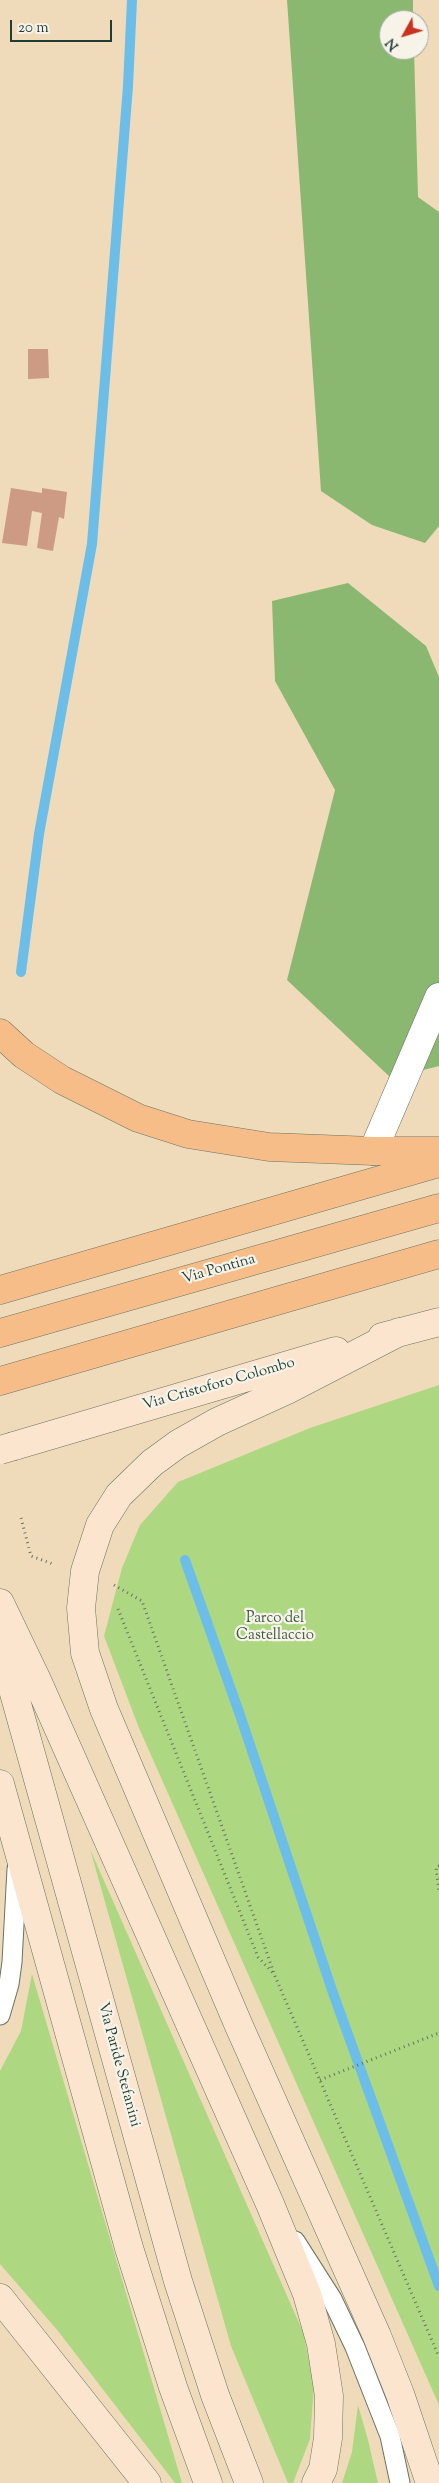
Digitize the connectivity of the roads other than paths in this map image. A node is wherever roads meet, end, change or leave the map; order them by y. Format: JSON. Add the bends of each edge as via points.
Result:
{"nodes":[{"id":1,"x":439,"y":997,"type":"edge"},
{"id":2,"x":0,"y":1033,"type":"edge"},
{"id":3,"x":439,"y":1150,"type":"edge"},
{"id":4,"x":373,"y":1151,"type":"junction"},
{"id":5,"x":439,"y":1163,"type":"edge"},
{"id":6,"x":439,"y":1208,"type":"edge"},
{"id":7,"x":439,"y":1254,"type":"edge"},
{"id":8,"x":0,"y":1290,"type":"edge"},
{"id":9,"x":439,"y":1322,"type":"edge"},
{"id":10,"x":399,"y":1332,"type":"junction"},
{"id":11,"x":0,"y":1333,"type":"edge"},
{"id":12,"x":0,"y":1381,"type":"edge"},
{"id":13,"x":7,"y":1448,"type":"edge"},
{"id":14,"x":0,"y":1603,"type":"edge"},
{"id":15,"x":0,"y":1643,"type":"edge"},
{"id":16,"x":0,"y":1784,"type":"edge"},
{"id":17,"x":18,"y":1845,"type":"junction"},
{"id":18,"x":0,"y":2016,"type":"edge"},
{"id":19,"x":270,"y":2204,"type":"junction"},
{"id":20,"x":0,"y":2298,"type":"edge"},
{"id":21,"x":147,"y":2483,"type":"edge"},
{"id":22,"x":208,"y":2483,"type":"edge"},
{"id":23,"x":249,"y":2483,"type":"edge"},
{"id":24,"x":316,"y":2483,"type":"edge"},
{"id":25,"x":400,"y":2483,"type":"edge"},
{"id":26,"x":430,"y":2483,"type":"edge"}],
"edges":[{"from":1,"to":4,"type":"street"},
{"from":2,"to":4,"type":"highway","via":[[24,1055],[62,1080],[111,1106],[164,1128],[205,1138],[269,1147]]},
{"from":3,"to":4,"type":"highway"},
{"from":5,"to":8,"type":"highway"},
{"from":6,"to":11,"type":"highway","name":"Via Pontina"},
{"from":7,"to":12,"type":"highway"},
{"from":9,"to":10,"type":"main road","name":"Via Cristoforo Colombo"},
{"from":10,"to":13,"type":"main road","name":"Via Cristoforo Colombo"},
{"from":10,"to":26,"type":"main road","via":[[217,1422],[152,1463],[120,1495],[100,1525],[85,1571],[81,1608],[85,1653],[104,1709],[377,2336]]},
{"from":14,"to":19,"type":"main road"},
{"from":15,"to":23,"type":"main road","name":"Via Paride Stefanini","via":[[178,2281],[215,2395]]},
{"from":16,"to":17,"type":"main road"},
{"from":17,"to":18,"type":"lane","via":[[12,1962]]},
{"from":17,"to":22,"type":"main road","via":[[140,2285]]},
{"from":19,"to":24,"type":"main road","via":[[306,2294],[324,2360],[329,2431],[324,2463]]},
{"from":19,"to":25,"type":"lane","via":[[316,2273],[355,2347],[390,2436]]},
{"from":20,"to":21,"type":"main road"}]}
